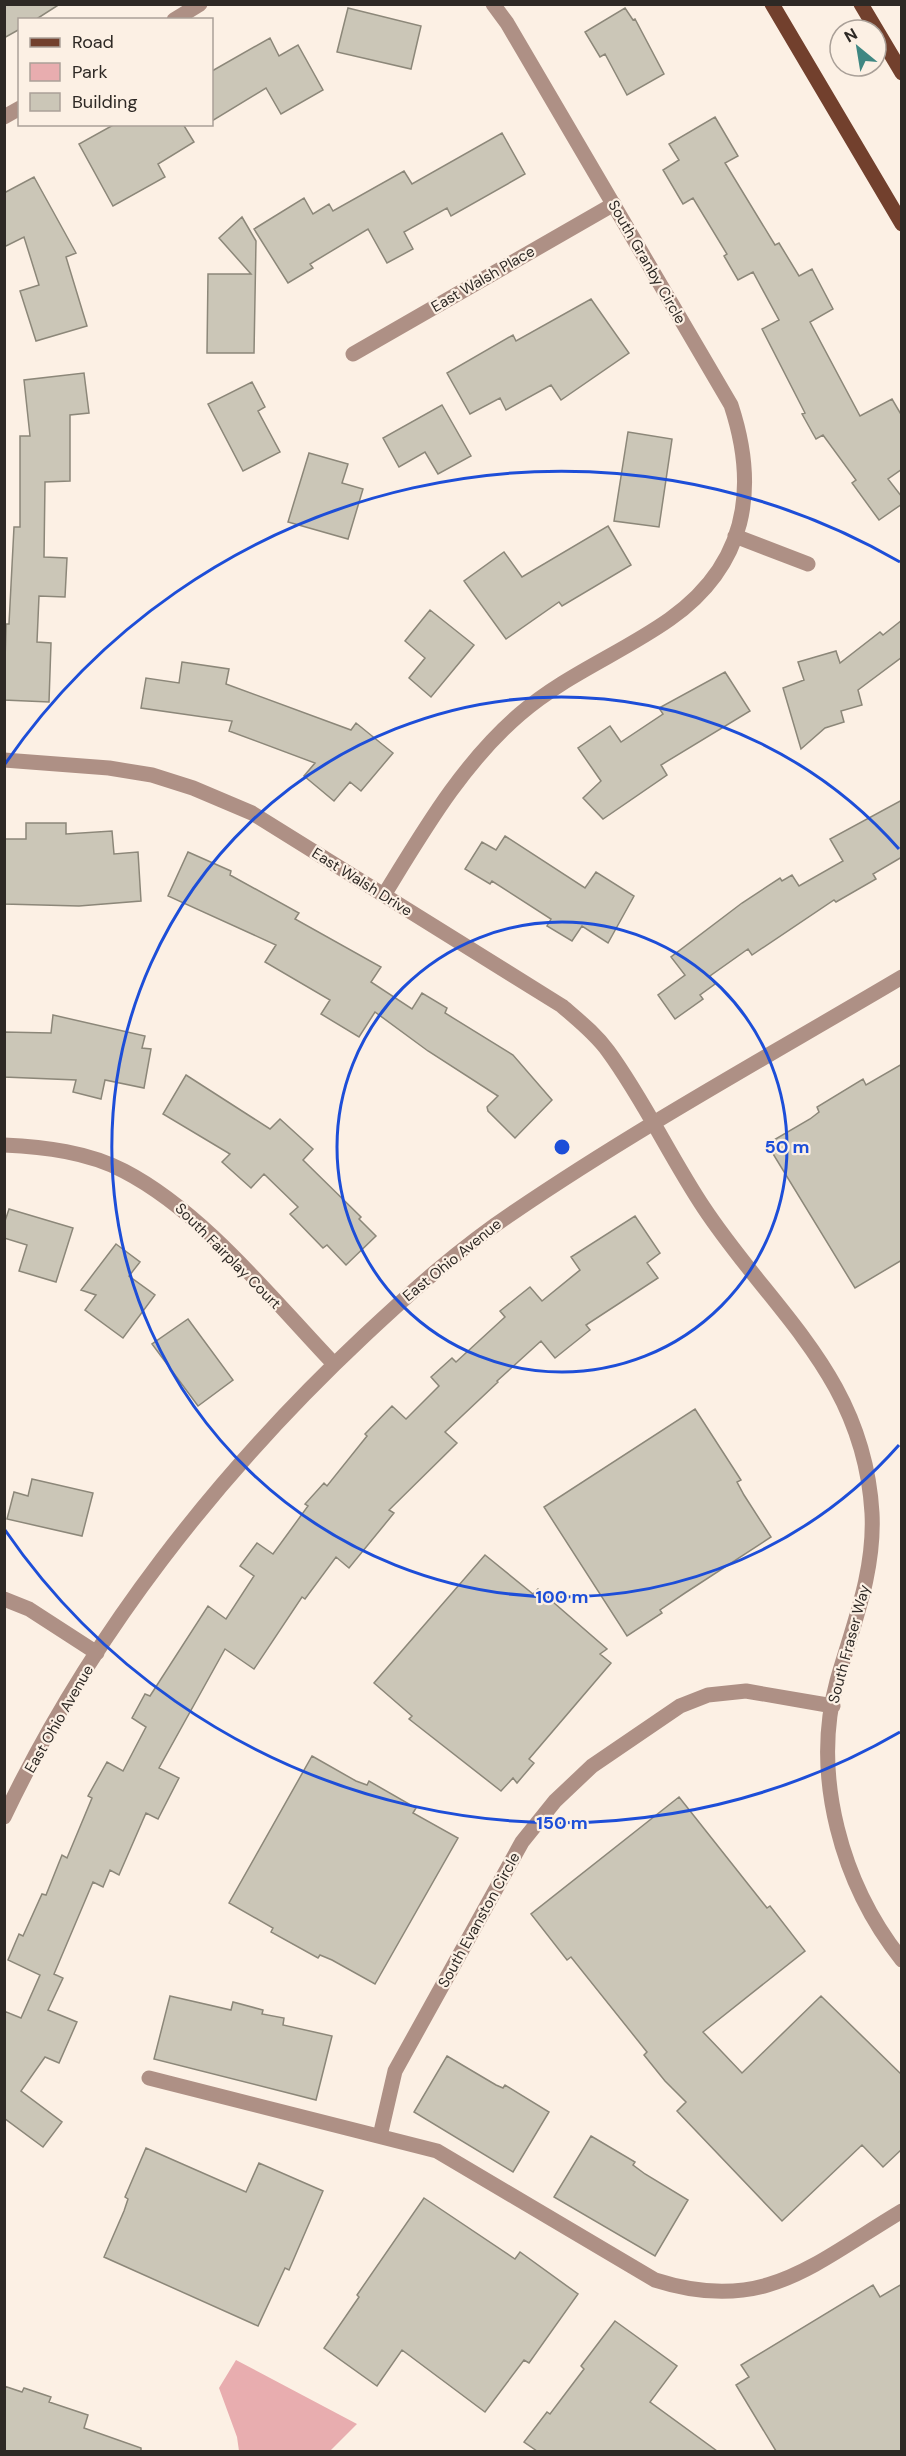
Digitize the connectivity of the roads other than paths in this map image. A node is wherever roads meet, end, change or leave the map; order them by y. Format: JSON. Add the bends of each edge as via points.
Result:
{"nodes":[{"id":1,"x":200,"y":4,"type":"edge"},
{"id":2,"x":493,"y":4,"type":"edge"},
{"id":3,"x":772,"y":4,"type":"edge"},
{"id":4,"x":861,"y":4,"type":"edge"},
{"id":5,"x":177,"y":18,"type":"edge"},
{"id":6,"x":902,"y":74,"type":"edge"},
{"id":7,"x":18,"y":109,"type":"edge"},
{"id":8,"x":4,"y":117,"type":"edge"},
{"id":9,"x":614,"y":204,"type":"junction"},
{"id":10,"x":902,"y":224,"type":"edge"},
{"id":11,"x":353,"y":354,"type":"dead end"},
{"id":12,"x":735,"y":536,"type":"junction"},
{"id":13,"x":808,"y":564,"type":"dead end"},
{"id":14,"x":4,"y":760,"type":"edge"},
{"id":15,"x":384,"y":895,"type":"junction"},
{"id":16,"x":902,"y":977,"type":"edge"},
{"id":17,"x":653,"y":1124,"type":"junction"},
{"id":18,"x":4,"y":1145,"type":"edge"},
{"id":19,"x":334,"y":1364,"type":"junction"},
{"id":20,"x":4,"y":1599,"type":"edge"},
{"id":21,"x":97,"y":1653,"type":"junction"},
{"id":22,"x":833,"y":1706,"type":"junction"},
{"id":23,"x":4,"y":1817,"type":"edge"},
{"id":24,"x":902,"y":1960,"type":"edge"},
{"id":25,"x":150,"y":2078,"type":"dead end"},
{"id":26,"x":380,"y":2136,"type":"junction"},
{"id":27,"x":902,"y":2211,"type":"edge"}],
"edges":[{"from":1,"to":5,"type":"street"},
{"from":2,"to":9,"type":"street","name":"South Granby Circle"},
{"from":3,"to":10,"type":"main road"},
{"from":4,"to":6,"type":"main road"},
{"from":7,"to":8,"type":"street"},
{"from":9,"to":11,"type":"street","name":"East Walsh Place"},
{"from":9,"to":12,"type":"street","name":"South Granby Circle","via":[[731,405],[742,439],[746,475],[743,511]]},
{"from":12,"to":13,"type":"street"},
{"from":12,"to":15,"type":"street","name":"South Granby Circle","via":[[720,568],[697,596],[670,619],[555,688],[520,714],[474,759]]},
{"from":14,"to":15,"type":"street","name":"East Walsh Drive","via":[[109,768],[152,775],[193,788],[252,813]]},
{"from":15,"to":17,"type":"street","name":"East Walsh Drive","via":[[562,1006],[586,1026],[608,1050]]},
{"from":16,"to":17,"type":"street","name":"East Ohio Avenue"},
{"from":17,"to":19,"type":"street","name":"East Ohio Avenue","via":[[513,1212],[470,1244],[413,1290]]},
{"from":17,"to":22,"type":"street","name":"South Fraser Way","via":[[704,1209],[818,1354],[842,1395],[858,1437],[869,1484],[871,1553]]},
{"from":18,"to":19,"type":"street","name":"South Fairplay Court","via":[[40,1146],[82,1155],[122,1170],[172,1200]]},
{"from":19,"to":21,"type":"street","name":"East Ohio Avenue","via":[[197,1515]]},
{"from":20,"to":21,"type":"street","name":"East Ohio Avenue","via":[[29,1609]]},
{"from":21,"to":23,"type":"street","name":"East Ohio Avenue"},
{"from":22,"to":24,"type":"street","name":"South Fraser Way","via":[[830,1786],[839,1836],[871,1916]]},
{"from":22,"to":26,"type":"street","name":"South Evanston Circle","via":[[746,1691],[708,1695],[680,1706],[592,1766],[522,1842],[395,2071]]},
{"from":25,"to":26,"type":"street"},
{"from":26,"to":27,"type":"street","via":[[437,2151],[655,2280],[686,2290],[751,2291],[790,2278]]}]}
